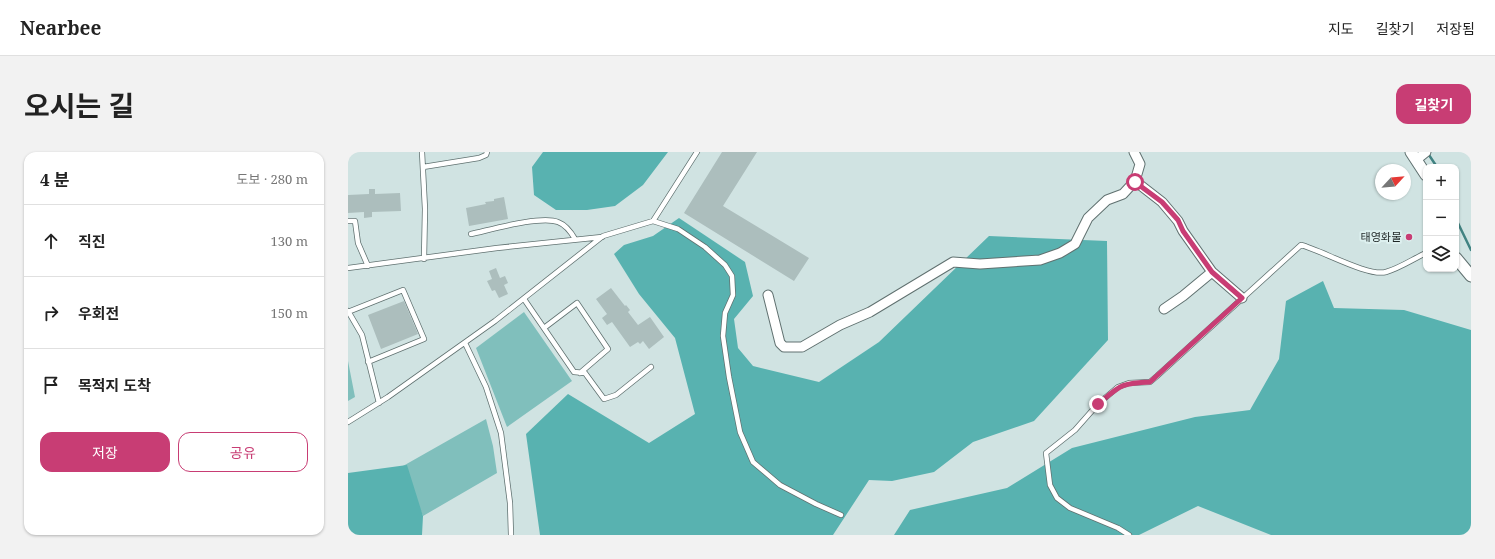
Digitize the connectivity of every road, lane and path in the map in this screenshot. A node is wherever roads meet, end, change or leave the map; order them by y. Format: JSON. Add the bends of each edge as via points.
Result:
{"nodes":[{"id":1,"x":422,"y":152,"type":"edge"},
{"id":2,"x":487,"y":152,"type":"edge"},
{"id":3,"x":697,"y":152,"type":"edge"},
{"id":4,"x":1134,"y":152,"type":"edge"},
{"id":5,"x":1419,"y":155,"type":"edge"},
{"id":6,"x":422,"y":166,"type":"junction"},
{"id":7,"x":1423,"y":166,"type":"edge"},
{"id":8,"x":1135,"y":182,"type":"junction"},
{"id":9,"x":348,"y":221,"type":"edge"},
{"id":10,"x":654,"y":221,"type":"junction"},
{"id":11,"x":471,"y":234,"type":"dead end"},
{"id":12,"x":603,"y":236,"type":"junction"},
{"id":13,"x":575,"y":239,"type":"junction"},
{"id":14,"x":1423,"y":254,"type":"edge"},
{"id":15,"x":424,"y":259,"type":"junction"},
{"id":16,"x":1459,"y":262,"type":"edge"},
{"id":17,"x":368,"y":266,"type":"junction"},
{"id":18,"x":348,"y":268,"type":"edge"},
{"id":19,"x":1212,"y":272,"type":"junction"},
{"id":20,"x":1471,"y":276,"type":"edge"},
{"id":21,"x":768,"y":295,"type":"dead end"},
{"id":22,"x":1242,"y":298,"type":"junction"},
{"id":23,"x":524,"y":299,"type":"junction"},
{"id":24,"x":1164,"y":308,"type":"dead end"},
{"id":25,"x":348,"y":311,"type":"edge"},
{"id":26,"x":544,"y":328,"type":"junction"},
{"id":27,"x":465,"y":343,"type":"junction"},
{"id":28,"x":368,"y":362,"type":"junction"},
{"id":29,"x":651,"y":367,"type":"dead end"},
{"id":30,"x":580,"y":373,"type":"junction"},
{"id":31,"x":379,"y":403,"type":"junction"},
{"id":32,"x":348,"y":422,"type":"edge"},
{"id":33,"x":841,"y":515,"type":"dead end"},
{"id":34,"x":511,"y":535,"type":"edge"},
{"id":35,"x":1130,"y":535,"type":"edge"}],
"edges":[{"from":1,"to":6,"type":"lane"},
{"from":2,"to":6,"type":"lane","via":[[480,158]]},
{"from":3,"to":10,"type":"lane"},
{"from":4,"to":8,"type":"street","via":[[1140,164]]},
{"from":5,"to":7,"type":"street"},
{"from":6,"to":15,"type":"lane","via":[[425,209]]},
{"from":8,"to":19,"type":"street","via":[[1162,202],[1178,220]]},
{"from":8,"to":21,"type":"street","via":[[1122,194],[1107,200],[1093,213],[1075,244],[1060,254],[1040,260],[980,264],[953,262],[870,312],[840,325],[802,347],[784,347],[780,343]]},
{"from":9,"to":17,"type":"lane","via":[[355,221],[358,243]]},
{"from":10,"to":12,"type":"lane"},
{"from":10,"to":33,"type":"lane","via":[[678,229],[705,247],[725,264],[732,276],[733,295],[725,313],[723,336],[740,432],[753,462],[780,485]]},
{"from":11,"to":13,"type":"lane","via":[[539,220],[557,222],[568,228]]},
{"from":12,"to":13,"type":"lane"},
{"from":12,"to":23,"type":"lane"},
{"from":13,"to":15,"type":"lane"},
{"from":14,"to":22,"type":"lane","via":[[1385,272],[1373,272],[1301,245]]},
{"from":15,"to":17,"type":"lane"},
{"from":16,"to":20,"type":"street"},
{"from":17,"to":18,"type":"lane"},
{"from":19,"to":22,"type":"street"},
{"from":19,"to":24,"type":"street","via":[[1184,296]]},
{"from":22,"to":35,"type":"lane","via":[[1158,376],[1150,382],[1129,383],[1118,387],[1098,404],[1075,430],[1046,454],[1050,485],[1056,498],[1070,508]]},
{"from":23,"to":26,"type":"lane"},
{"from":23,"to":27,"type":"lane"},
{"from":25,"to":28,"type":"lane","via":[[362,335]]},
{"from":25,"to":28,"type":"lane","via":[[404,290],[424,340]]},
{"from":26,"to":30,"type":"lane","via":[[574,372]]},
{"from":26,"to":30,"type":"lane","via":[[577,303],[608,349]]},
{"from":27,"to":31,"type":"lane"},
{"from":27,"to":34,"type":"lane","via":[[486,387],[501,433],[510,503]]},
{"from":28,"to":31,"type":"lane"},
{"from":29,"to":30,"type":"lane","via":[[616,395],[604,399],[585,373]]},
{"from":31,"to":32,"type":"lane"}]}
